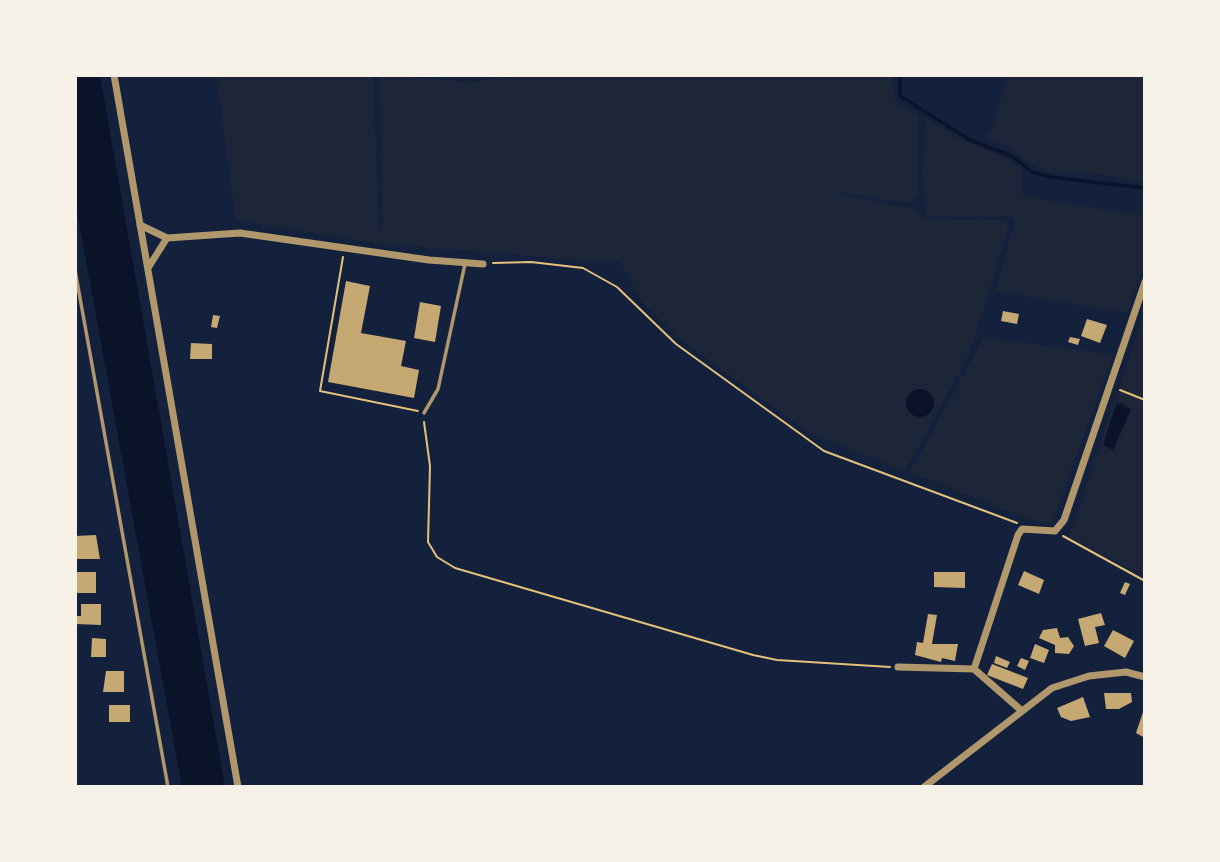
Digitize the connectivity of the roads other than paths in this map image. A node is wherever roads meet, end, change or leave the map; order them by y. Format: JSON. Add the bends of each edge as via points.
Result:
{"nodes":[{"id":1,"x":114,"y":75,"type":"edge"},
{"id":2,"x":140,"y":225,"type":"junction"},
{"id":3,"x":167,"y":238,"type":"junction"},
{"id":4,"x":465,"y":262,"type":"junction"},
{"id":5,"x":483,"y":264,"type":"road end"},
{"id":6,"x":148,"y":268,"type":"junction"},
{"id":7,"x":75,"y":270,"type":"edge"},
{"id":8,"x":1145,"y":282,"type":"edge"},
{"id":9,"x":424,"y":412,"type":"road end"},
{"id":10,"x":898,"y":667,"type":"road end"},
{"id":11,"x":974,"y":669,"type":"junction"},
{"id":12,"x":1145,"y":677,"type":"edge"},
{"id":13,"x":1022,"y":711,"type":"junction"},
{"id":14,"x":168,"y":787,"type":"edge"},
{"id":15,"x":238,"y":787,"type":"edge"},
{"id":16,"x":924,"y":787,"type":"edge"}],
"edges":[{"from":1,"to":2,"type":"street"},
{"from":2,"to":3,"type":"street"},
{"from":2,"to":6,"type":"street"},
{"from":3,"to":4,"type":"street","via":[[240,233]]},
{"from":3,"to":6,"type":"street"},
{"from":4,"to":5,"type":"street"},
{"from":4,"to":9,"type":"lane","via":[[438,388]]},
{"from":6,"to":15,"type":"street"},
{"from":7,"to":14,"type":"lane"},
{"from":8,"to":11,"type":"street","via":[[1063,520],[1055,531],[1022,529]]},
{"from":10,"to":11,"type":"street"},
{"from":11,"to":13,"type":"street"},
{"from":12,"to":13,"type":"street","via":[[1126,672],[1090,676],[1052,688]]},
{"from":13,"to":16,"type":"street"}]}
